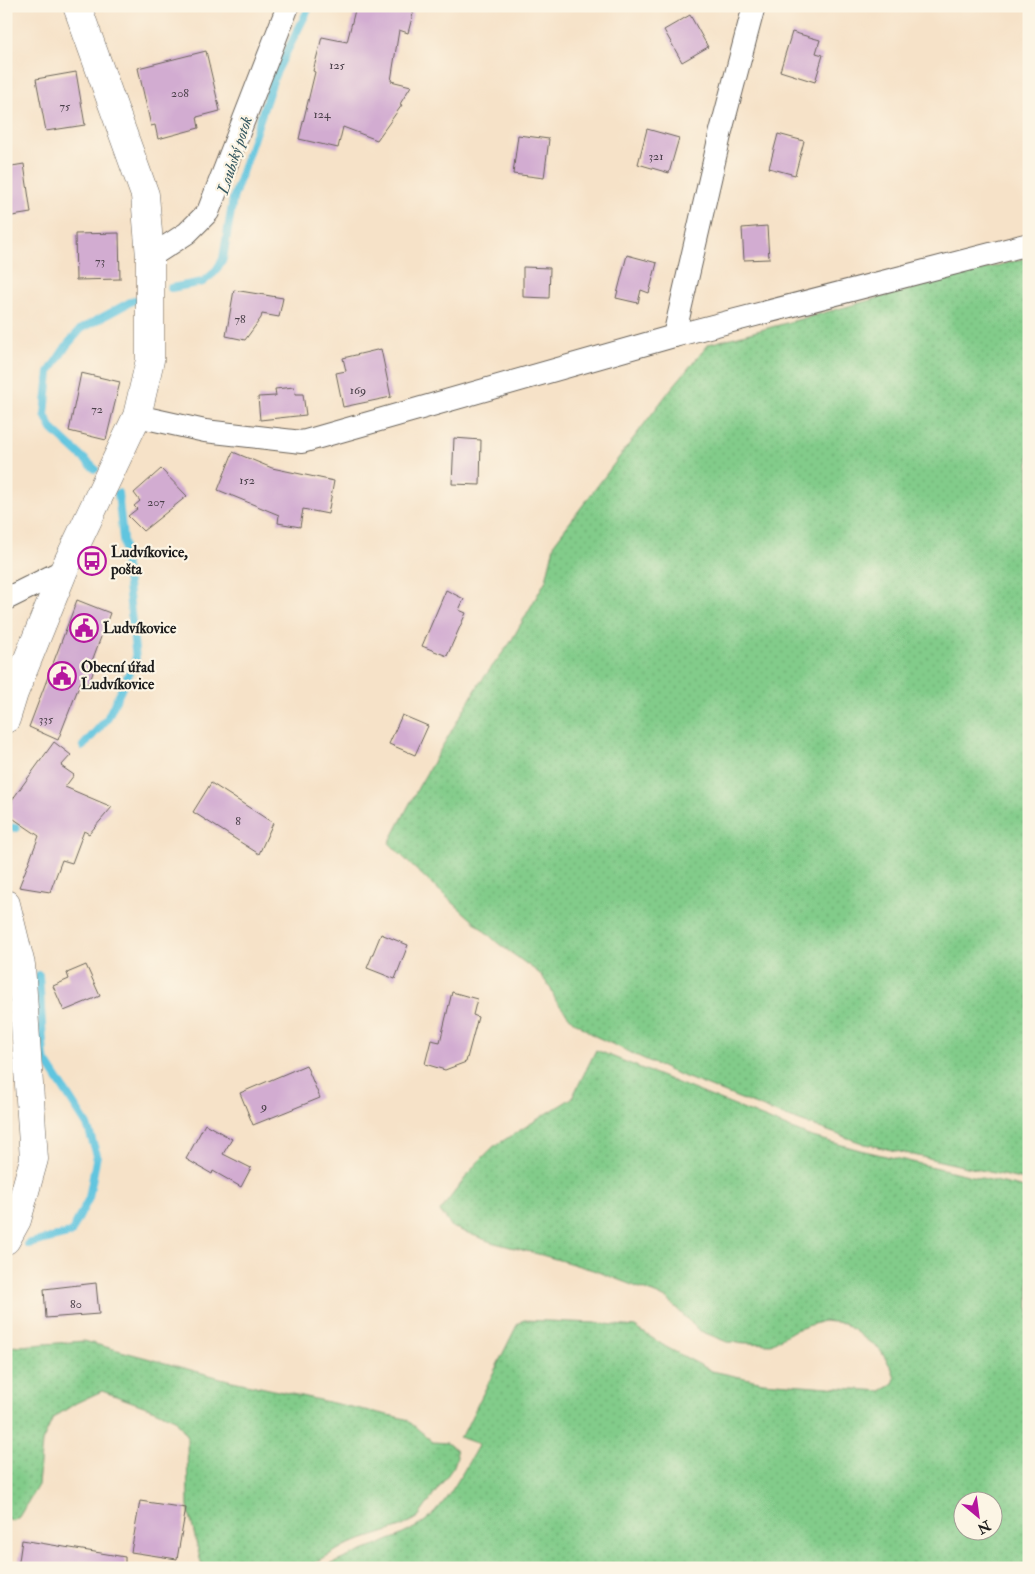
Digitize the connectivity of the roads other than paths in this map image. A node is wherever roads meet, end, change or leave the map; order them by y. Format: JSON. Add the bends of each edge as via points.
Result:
{"nodes":[{"id":1,"x":77,"y":6,"type":"edge"},
{"id":2,"x":288,"y":6,"type":"edge"},
{"id":3,"x":754,"y":6,"type":"edge"},
{"id":4,"x":1029,"y":244,"type":"edge"},
{"id":5,"x":150,"y":257,"type":"junction"},
{"id":6,"x":674,"y":336,"type":"junction"},
{"id":7,"x":137,"y":416,"type":"junction"},
{"id":8,"x":64,"y":570,"type":"junction"},
{"id":9,"x":6,"y":599,"type":"edge"},
{"id":10,"x":6,"y":719,"type":"edge"},
{"id":11,"x":6,"y":904,"type":"edge"},
{"id":12,"x":6,"y":1240,"type":"edge"}],
"edges":[{"from":1,"to":5,"type":"street","via":[[145,195]]},
{"from":2,"to":5,"type":"street","via":[[208,212],[187,233]]},
{"from":3,"to":6,"type":"street","via":[[721,131]]},
{"from":4,"to":6,"type":"street"},
{"from":5,"to":7,"type":"street","via":[[150,360]]},
{"from":6,"to":7,"type":"street","via":[[302,442],[205,431]]},
{"from":7,"to":8,"type":"street"},
{"from":8,"to":9,"type":"street"},
{"from":8,"to":10,"type":"street"},
{"from":11,"to":12,"type":"street","via":[[21,966],[34,1159],[17,1220]]}]}
